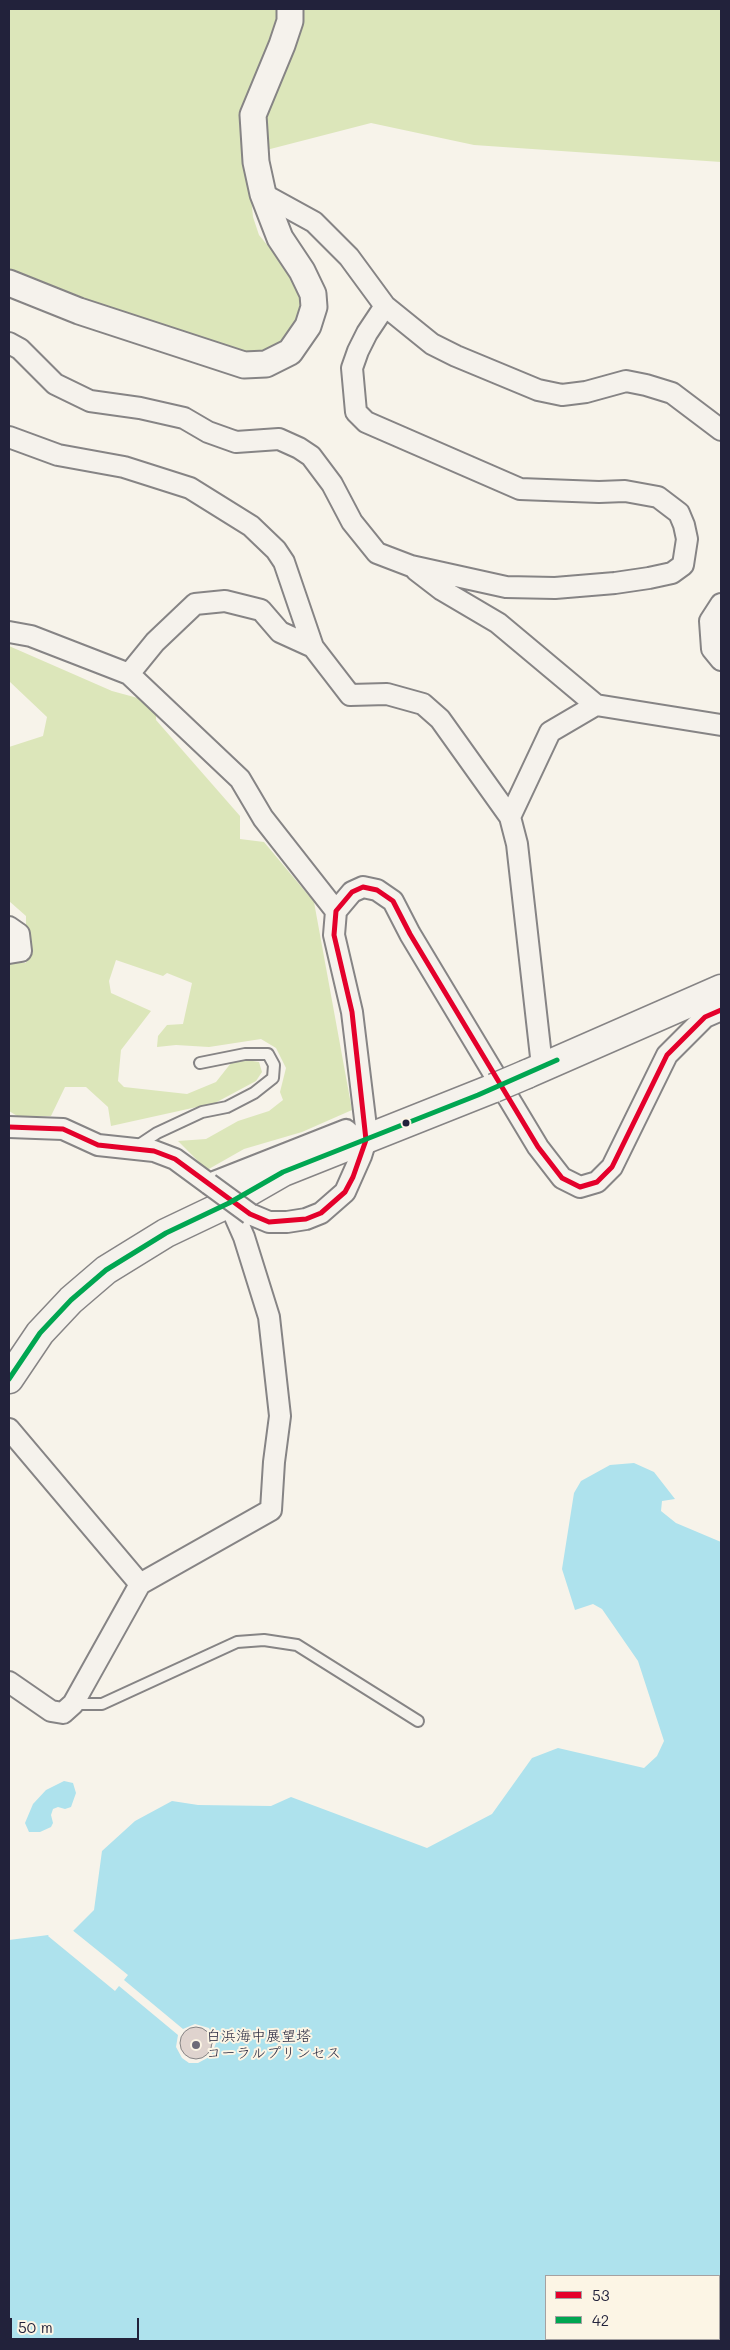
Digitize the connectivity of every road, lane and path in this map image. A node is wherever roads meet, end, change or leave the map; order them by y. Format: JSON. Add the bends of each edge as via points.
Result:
{"nodes":[{"id":1,"x":290,"y":9,"type":"edge"},
{"id":2,"x":263,"y":194,"type":"junction"},
{"id":3,"x":9,"y":283,"type":"edge"},
{"id":4,"x":385,"y":306,"type":"junction"},
{"id":5,"x":9,"y":343,"type":"edge"},
{"id":6,"x":721,"y":430,"type":"edge"},
{"id":7,"x":9,"y":437,"type":"edge"},
{"id":8,"x":411,"y":566,"type":"junction"},
{"id":9,"x":721,"y":604,"type":"edge"},
{"id":10,"x":9,"y":632,"type":"edge"},
{"id":11,"x":314,"y":647,"type":"junction"},
{"id":12,"x":721,"y":660,"type":"edge"},
{"id":13,"x":129,"y":674,"type":"junction"},
{"id":14,"x":596,"y":706,"type":"junction"},
{"id":15,"x":721,"y":725,"type":"edge"},
{"id":16,"x":510,"y":817,"type":"junction"},
{"id":17,"x":336,"y":911,"type":"junction"},
{"id":18,"x":9,"y":926,"type":"edge"},
{"id":19,"x":9,"y":952,"type":"edge"},
{"id":20,"x":721,"y":989,"type":"edge"},
{"id":21,"x":721,"y":1010,"type":"edge"},
{"id":22,"x":200,"y":1063,"type":"dead end"},
{"id":23,"x":534,"y":1070,"type":"junction"},
{"id":24,"x":11,"y":1125,"type":"edge"},
{"id":25,"x":362,"y":1141,"type":"junction"},
{"id":26,"x":133,"y":1148,"type":"junction"},
{"id":27,"x":209,"y":1184,"type":"junction"},
{"id":28,"x":239,"y":1209,"type":"junction"},
{"id":29,"x":9,"y":1379,"type":"edge"},
{"id":30,"x":9,"y":1429,"type":"edge"},
{"id":31,"x":140,"y":1584,"type":"junction"},
{"id":32,"x":9,"y":1682,"type":"edge"},
{"id":33,"x":73,"y":1704,"type":"junction"},
{"id":34,"x":418,"y":1721,"type":"dead end"}],
"edges":[{"from":1,"to":2,"type":"street","via":[[290,21],[282,45],[253,115],[256,162]]},
{"from":2,"to":3,"type":"street","via":[[280,238],[308,283],[314,306],[308,326],[290,352],[266,364],[244,365],[224,359],[79,311]]},
{"from":2,"to":4,"type":"street","via":[[314,222],[349,257]]},
{"from":4,"to":6,"type":"street","via":[[432,344],[538,390],[562,395],[626,381],[646,385],[672,393]]},
{"from":4,"to":8,"type":"street","via":[[367,333],[352,368],[356,412],[366,422],[520,489],[625,491],[658,497],[679,513],[687,539],[683,565],[672,573],[614,583],[555,588],[506,587]]},
{"from":5,"to":8,"type":"street","via":[[20,349],[55,384],[90,401],[184,418],[208,432],[236,442],[279,439],[299,448],[311,456],[322,470],[352,522],[377,553]]},
{"from":7,"to":11,"type":"street","via":[[58,455],[124,466],[190,488],[251,526],[284,562]]},
{"from":8,"to":14,"type":"street","via":[[442,590],[498,622]]},
{"from":9,"to":12,"type":"street","via":[[710,621],[712,649]]},
{"from":10,"to":13,"type":"street","via":[[31,636]]},
{"from":11,"to":13,"type":"street","via":[[280,632],[261,610],[225,601],[195,604],[155,642]]},
{"from":11,"to":16,"type":"street","via":[[350,695],[387,694],[423,704],[440,719]]},
{"from":13,"to":17,"type":"street","via":[[240,779],[263,818]]},
{"from":14,"to":15,"type":"street"},
{"from":14,"to":16,"type":"street","via":[[550,732]]},
{"from":16,"to":23,"type":"street","via":[[516,844]]},
{"from":17,"to":21,"type":"street","via":[[352,892],[364,888],[377,890],[393,900],[410,934],[538,1147],[562,1178],[580,1187],[597,1182],[612,1167],[667,1055],[705,1017]]},
{"from":17,"to":25,"type":"street","via":[[334,935],[352,1012]]},
{"from":18,"to":19,"type":"street","via":[[19,934],[21,951]]},
{"from":20,"to":23,"type":"main road"},
{"from":22,"to":26,"type":"lane","via":[[245,1054],[268,1054],[274,1065],[273,1078],[254,1093],[227,1107],[202,1112]]},
{"from":23,"to":25,"type":"main road","bridge":true},
{"from":24,"to":26,"type":"street","via":[[63,1129],[98,1145]]},
{"from":25,"to":27,"type":"street","via":[[346,1130]]},
{"from":25,"to":28,"type":"main road","via":[[283,1172]]},
{"from":25,"to":28,"type":"street","via":[[353,1177],[345,1192],[321,1213],[306,1219],[269,1222]]},
{"from":26,"to":27,"type":"street","via":[[175,1159]]},
{"from":27,"to":28,"type":"street","bridge":true},
{"from":28,"to":29,"type":"main road","via":[[166,1233],[106,1270],[40,1333]]},
{"from":28,"to":31,"type":"street","via":[[244,1238],[269,1317],[280,1416],[271,1510]]},
{"from":30,"to":31,"type":"street"},
{"from":31,"to":33,"type":"street"},
{"from":32,"to":33,"type":"street","via":[[51,1711],[63,1713]]},
{"from":33,"to":34,"type":"lane","via":[[102,1704],[237,1642],[264,1640],[297,1645]]}]}
